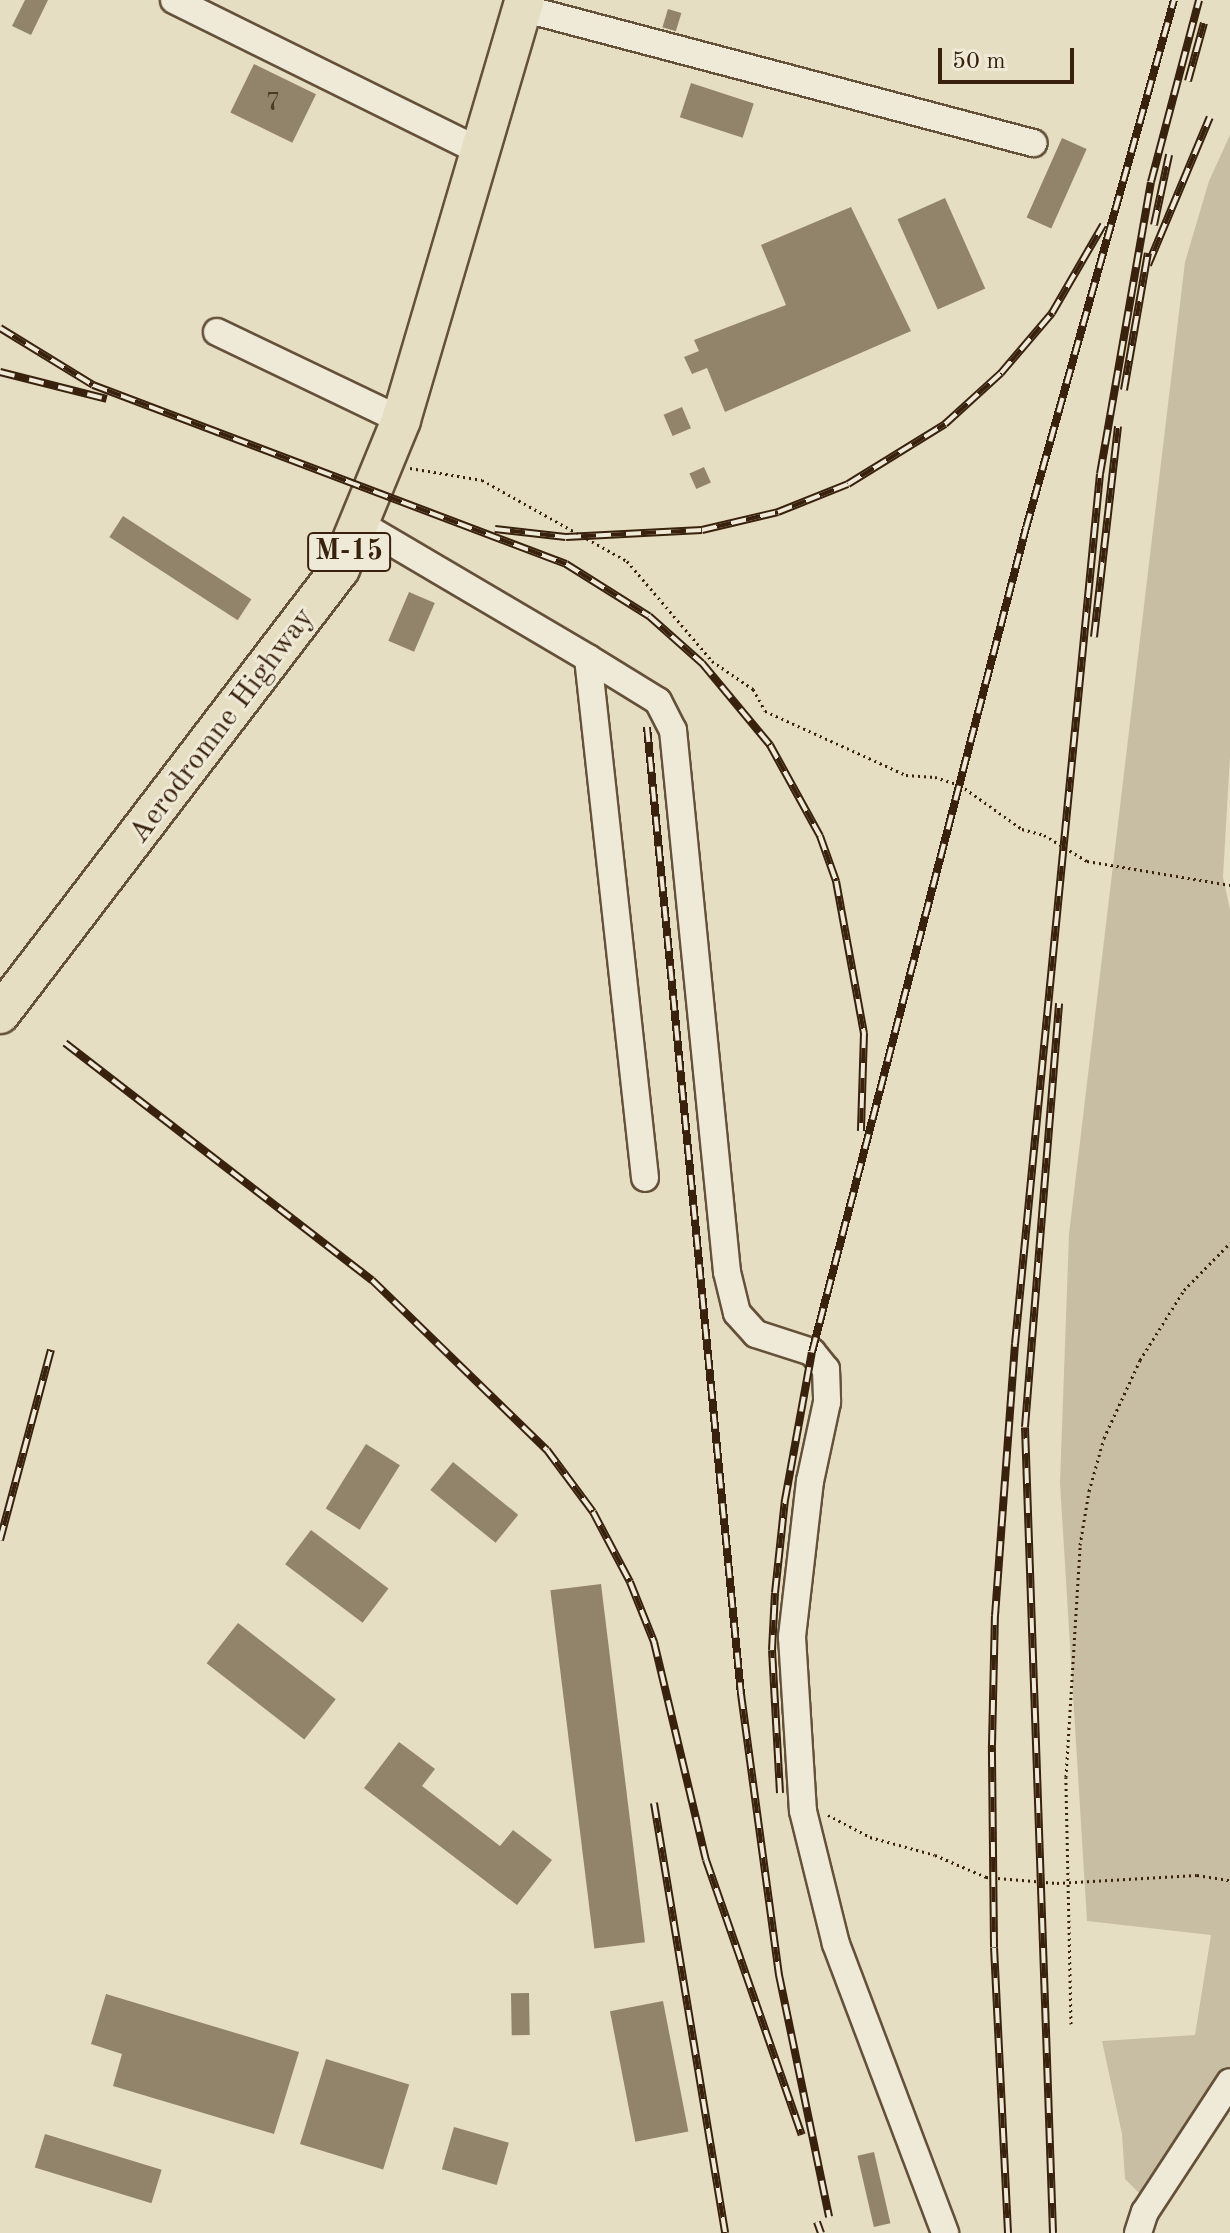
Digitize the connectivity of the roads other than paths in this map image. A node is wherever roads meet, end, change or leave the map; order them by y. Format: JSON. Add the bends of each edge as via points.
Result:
{"nodes":[{"id":1,"x":174,"y":0,"type":"edge"},
{"id":2,"x":524,"y":4,"type":"edge"},
{"id":3,"x":1033,"y":143,"type":"dead end"},
{"id":4,"x":481,"y":152,"type":"junction"},
{"id":5,"x":217,"y":332,"type":"dead end"},
{"id":6,"x":401,"y":420,"type":"junction"},
{"id":7,"x":362,"y":525,"type":"junction"},
{"id":8,"x":588,"y":658,"type":"junction"},
{"id":9,"x":0,"y":1014,"type":"edge"},
{"id":10,"x":645,"y":1178,"type":"dead end"},
{"id":11,"x":1230,"y":2082,"type":"edge"},
{"id":12,"x":945,"y":2233,"type":"edge"},
{"id":13,"x":1138,"y":2233,"type":"edge"}],
"edges":[{"from":1,"to":4,"type":"street"},
{"from":2,"to":3,"type":"street"},
{"from":2,"to":4,"type":"highway","name":"Aerodromne Highway","number":"М-15"},
{"from":4,"to":6,"type":"highway","name":"Aerodromne Highway","number":"М-15"},
{"from":5,"to":6,"type":"street"},
{"from":6,"to":7,"type":"highway","name":"Aerodromne Highway","number":"М-15"},
{"from":7,"to":8,"type":"street"},
{"from":7,"to":9,"type":"highway","name":"Aerodromne Highway","number":"М-15","via":[[340,569],[276,656]]},
{"from":8,"to":10,"type":"street"},
{"from":8,"to":12,"type":"street","via":[[658,701],[673,730],[725,1258],[737,1313],[756,1334],[812,1352],[826,1369],[827,1402],[810,1481],[792,1637],[803,1811],[836,1944]]},
{"from":11,"to":13,"type":"street","via":[[1145,2212]]}]}
